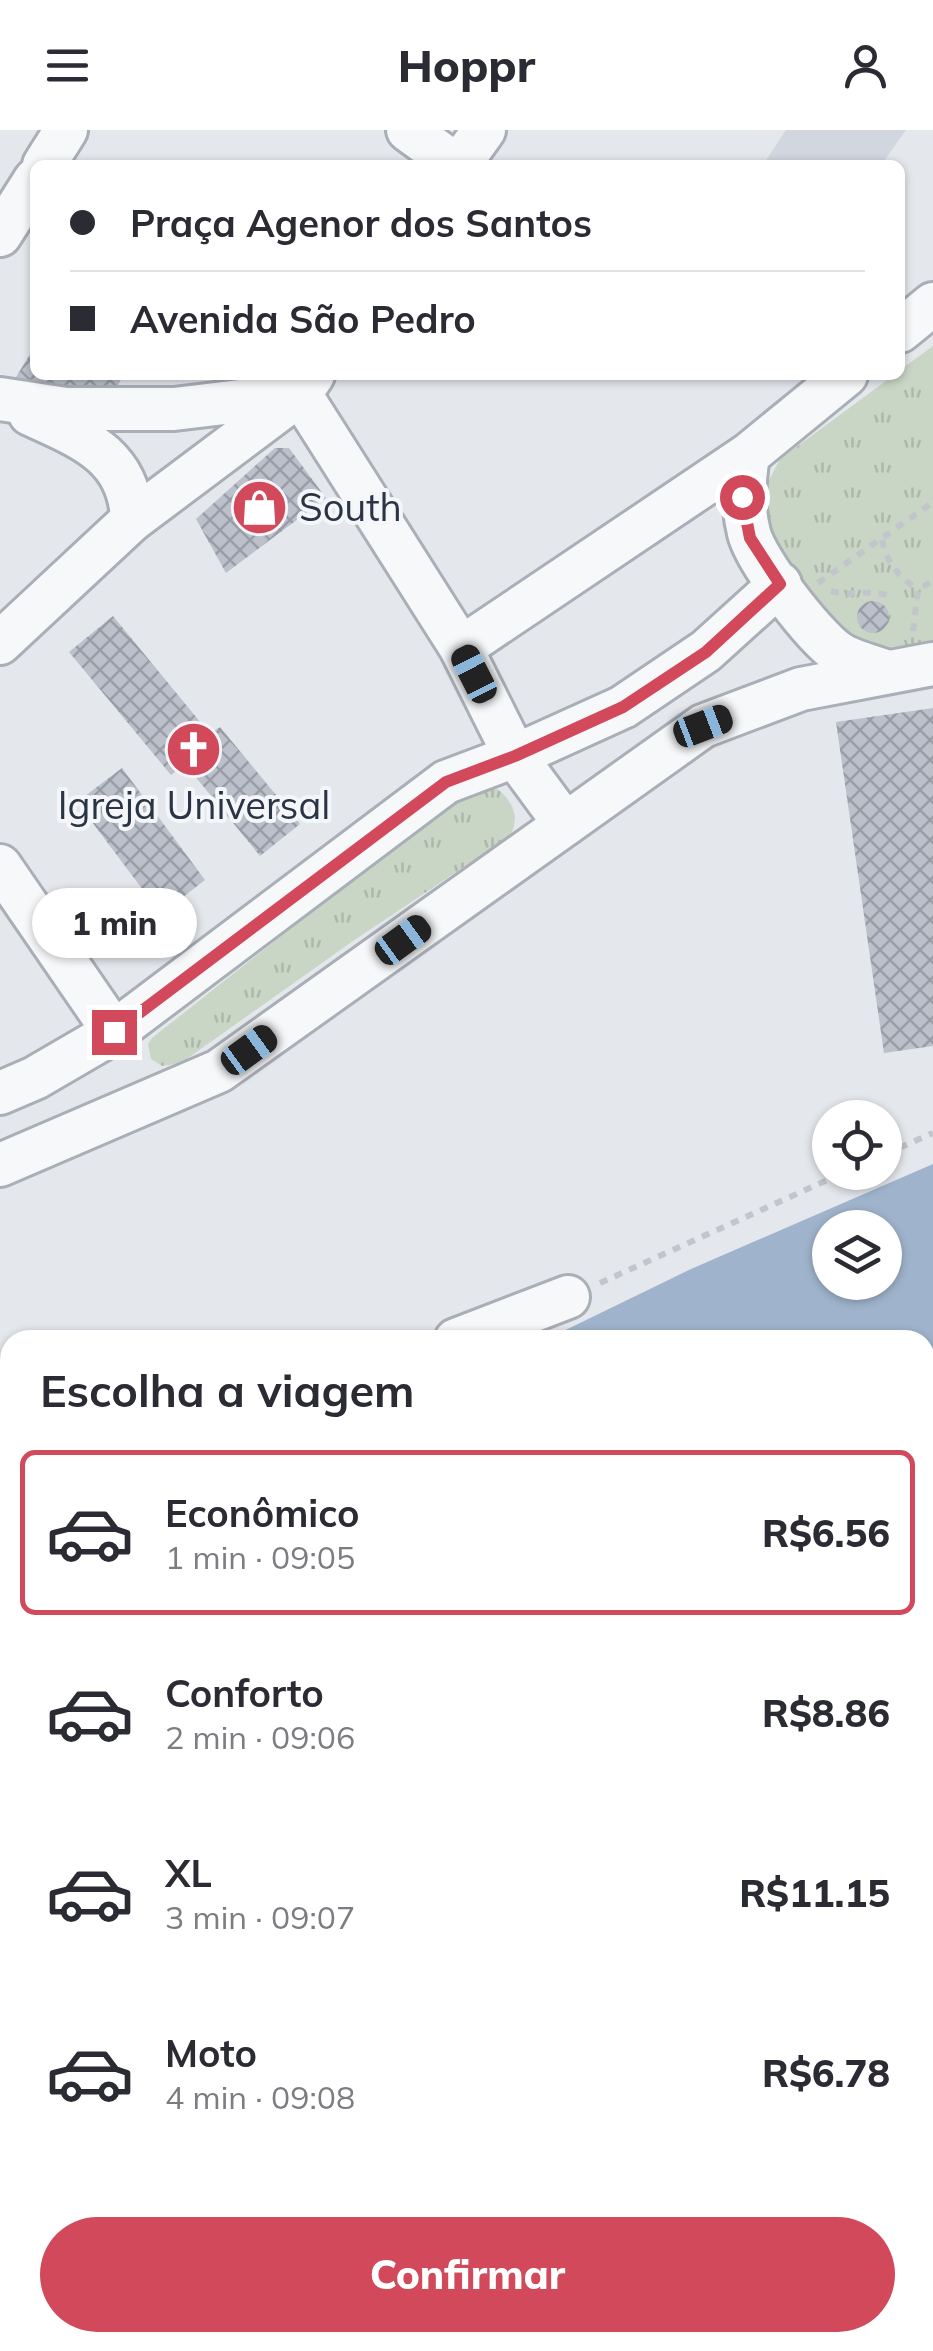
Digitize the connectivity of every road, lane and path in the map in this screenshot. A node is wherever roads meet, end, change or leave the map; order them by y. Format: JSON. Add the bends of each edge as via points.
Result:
{"nodes":[{"id":1,"x":66,"y":130,"type":"edge"},
{"id":2,"x":408,"y":130,"type":"edge"},
{"id":3,"x":484,"y":130,"type":"edge"},
{"id":4,"x":47,"y":160,"type":"edge"},
{"id":5,"x":451,"y":160,"type":"edge"},
{"id":6,"x":462,"y":160,"type":"edge"},
{"id":7,"x":30,"y":188,"type":"edge"},
{"id":8,"x":0,"y":235,"type":"edge"},
{"id":9,"x":933,"y":304,"type":"edge"},
{"id":10,"x":905,"y":327,"type":"edge"},
{"id":11,"x":840,"y":380,"type":"edge"},
{"id":12,"x":306,"y":384,"type":"edge"},
{"id":13,"x":0,"y":400,"type":"edge"},
{"id":14,"x":748,"y":455,"type":"junction"},
{"id":15,"x":933,"y":498,"type":"edge"},
{"id":16,"x":132,"y":520,"type":"junction"},
{"id":17,"x":882,"y":539,"type":"junction"},
{"id":18,"x":933,"y":581,"type":"edge"},
{"id":19,"x":795,"y":588,"type":"junction"},
{"id":20,"x":918,"y":589,"type":"junction"},
{"id":21,"x":888,"y":596,"type":"dead end"},
{"id":22,"x":0,"y":643,"type":"edge"},
{"id":23,"x":461,"y":648,"type":"junction"},
{"id":24,"x":912,"y":668,"type":"edge"},
{"id":25,"x":515,"y":756,"type":"junction"},
{"id":26,"x":565,"y":824,"type":"junction"},
{"id":27,"x":0,"y":866,"type":"edge"},
{"id":28,"x":114,"y":1032,"type":"junction"},
{"id":29,"x":18,"y":1086,"type":"edge"},
{"id":30,"x":933,"y":1132,"type":"edge"},
{"id":31,"x":63,"y":1140,"type":"junction"},
{"id":32,"x":902,"y":1146,"type":"edge"},
{"id":33,"x":0,"y":1165,"type":"edge"},
{"id":34,"x":812,"y":1187,"type":"edge"},
{"id":35,"x":568,"y":1298,"type":"joint"},
{"id":36,"x":483,"y":1330,"type":"edge"}],
"edges":[{"from":1,"to":4,"type":"street"},
{"from":2,"to":5,"type":"street"},
{"from":3,"to":6,"type":"street"},
{"from":7,"to":8,"type":"street"},
{"from":9,"to":10,"type":"street"},
{"from":11,"to":14,"type":"street"},
{"from":12,"to":13,"type":"street","via":[[174,409],[66,409]]},
{"from":12,"to":16,"type":"street"},
{"from":12,"to":23,"type":"street"},
{"from":13,"to":16,"type":"street","via":[[67,431],[116,465],[132,500]]},
{"from":14,"to":19,"type":"street","via":[[742,497],[750,538]]},
{"from":14,"to":23,"type":"street"},
{"from":15,"to":17,"type":"path"},
{"from":16,"to":22,"type":"street"},
{"from":17,"to":19,"type":"path","via":[[834,575]]},
{"from":17,"to":20,"type":"path","via":[[886,559]]},
{"from":18,"to":20,"type":"path"},
{"from":19,"to":21,"type":"path"},
{"from":19,"to":24,"type":"street","via":[[810,626],[839,654]]},
{"from":19,"to":25,"type":"street","via":[[623,707]]},
{"from":20,"to":24,"type":"path"},
{"from":23,"to":25,"type":"street"},
{"from":24,"to":26,"type":"street","via":[[801,689],[703,726]]},
{"from":25,"to":26,"type":"street"},
{"from":25,"to":28,"type":"street","via":[[446,782]]},
{"from":26,"to":31,"type":"street","via":[[219,1072]]},
{"from":27,"to":28,"type":"street"},
{"from":28,"to":29,"type":"street"},
{"from":29,"to":31,"type":"street","via":[[22,1119],[39,1134]]},
{"from":30,"to":32,"type":"path"},
{"from":31,"to":33,"type":"street"},
{"from":34,"to":35,"type":"path"},
{"from":35,"to":36,"type":"street"}]}
